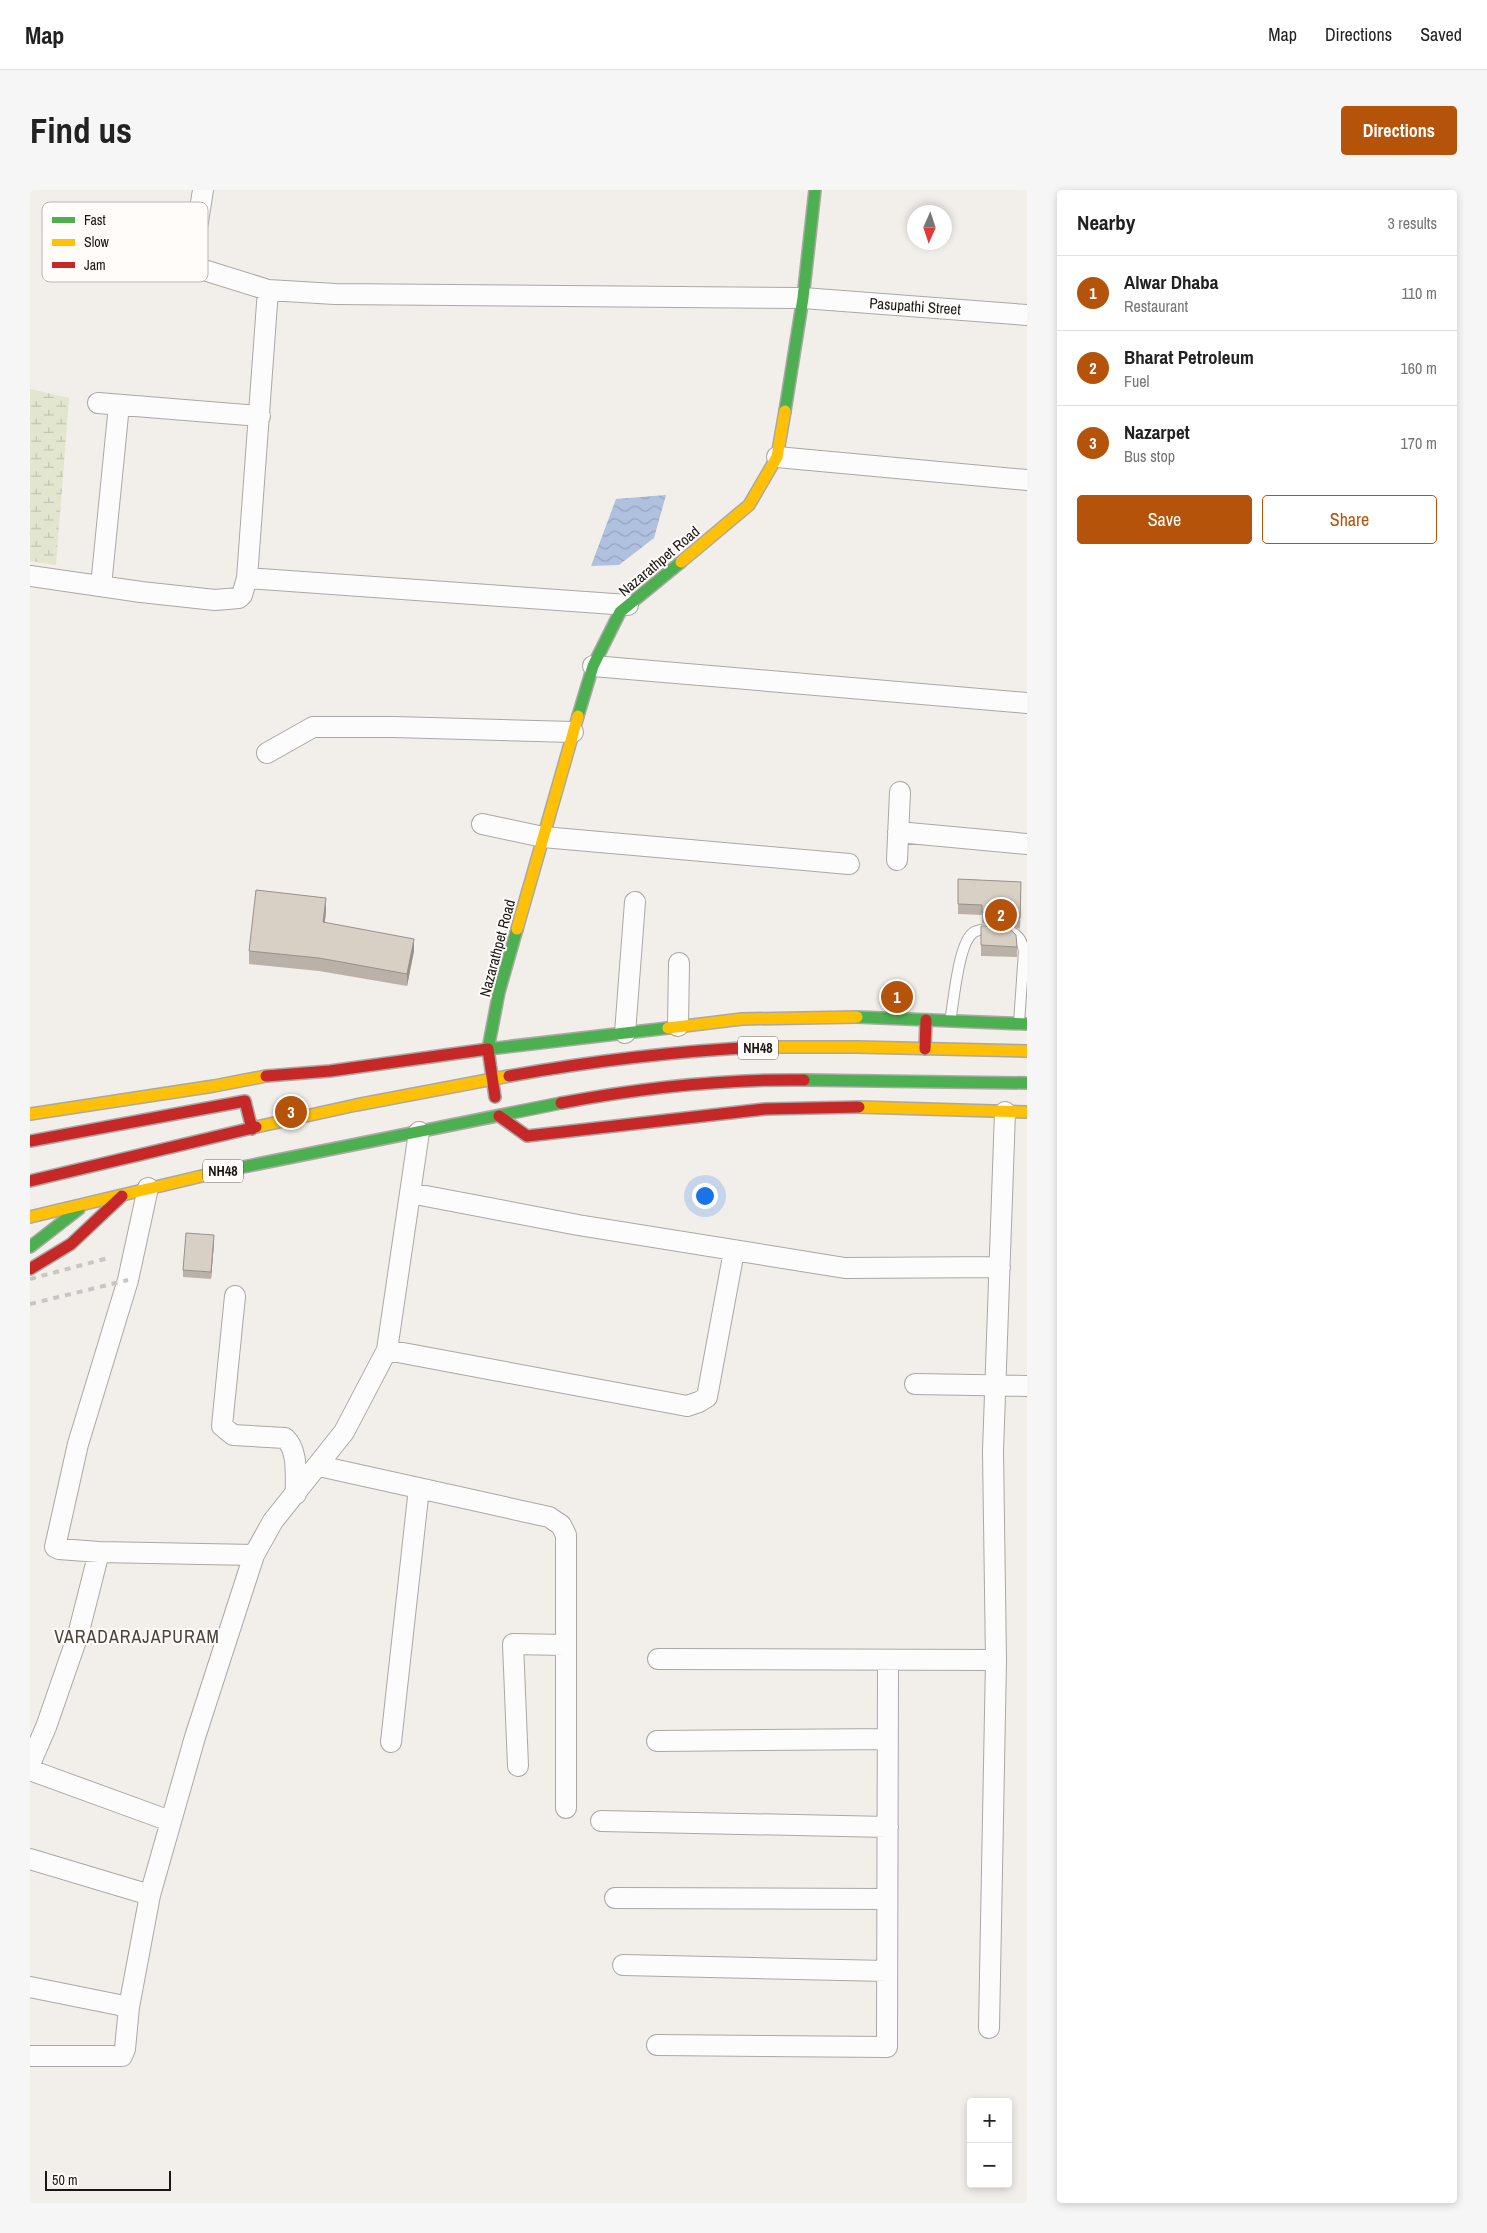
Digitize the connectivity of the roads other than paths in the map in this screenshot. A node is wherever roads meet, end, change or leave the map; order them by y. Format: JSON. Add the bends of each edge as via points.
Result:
{"nodes":[{"id":1,"x":815,"y":190,"type":"edge"},
{"id":2,"x":208,"y":271,"type":"edge"},
{"id":3,"x":268,"y":290,"type":"junction"},
{"id":4,"x":803,"y":298,"type":"junction"},
{"id":5,"x":1027,"y":315,"type":"edge"},
{"id":6,"x":98,"y":403,"type":"dead end"},
{"id":7,"x":118,"y":405,"type":"junction"},
{"id":8,"x":260,"y":416,"type":"junction"},
{"id":9,"x":777,"y":457,"type":"junction"},
{"id":10,"x":1027,"y":480,"type":"edge"},
{"id":11,"x":30,"y":576,"type":"edge"},
{"id":12,"x":247,"y":578,"type":"junction"},
{"id":13,"x":101,"y":586,"type":"junction"},
{"id":14,"x":628,"y":605,"type":"junction"},
{"id":15,"x":594,"y":666,"type":"junction"},
{"id":16,"x":1027,"y":703,"type":"edge"},
{"id":17,"x":573,"y":732,"type":"junction"},
{"id":18,"x":268,"y":753,"type":"dead end"},
{"id":19,"x":900,"y":792,"type":"dead end"},
{"id":20,"x":482,"y":824,"type":"dead end"},
{"id":21,"x":898,"y":832,"type":"junction"},
{"id":22,"x":543,"y":837,"type":"junction"},
{"id":23,"x":1027,"y":844,"type":"edge"},
{"id":24,"x":897,"y":860,"type":"dead end"},
{"id":25,"x":848,"y":864,"type":"dead end"},
{"id":26,"x":634,"y":902,"type":"dead end"},
{"id":27,"x":679,"y":962,"type":"dead end"},
{"id":28,"x":926,"y":1020,"type":"junction"},
{"id":29,"x":950,"y":1022,"type":"junction"},
{"id":30,"x":1023,"y":1024,"type":"edge"},
{"id":31,"x":678,"y":1026,"type":"junction"},
{"id":32,"x":625,"y":1033,"type":"junction"},
{"id":33,"x":488,"y":1049,"type":"junction"},
{"id":34,"x":925,"y":1049,"type":"junction"},
{"id":35,"x":1027,"y":1051,"type":"edge"},
{"id":36,"x":491,"y":1078,"type":"junction"},
{"id":37,"x":1027,"y":1083,"type":"edge"},
{"id":38,"x":1005,"y":1112,"type":"junction"},
{"id":39,"x":1027,"y":1112,"type":"edge"},
{"id":40,"x":30,"y":1114,"type":"edge"},
{"id":41,"x":498,"y":1116,"type":"junction"},
{"id":42,"x":252,"y":1128,"type":"junction"},
{"id":43,"x":419,"y":1132,"type":"junction"},
{"id":44,"x":30,"y":1141,"type":"edge"},
{"id":45,"x":30,"y":1182,"type":"edge"},
{"id":46,"x":148,"y":1188,"type":"junction"},
{"id":47,"x":410,"y":1194,"type":"junction"},
{"id":48,"x":123,"y":1195,"type":"junction"},
{"id":49,"x":84,"y":1205,"type":"junction"},
{"id":50,"x":30,"y":1218,"type":"edge"},
{"id":51,"x":30,"y":1247,"type":"edge"},
{"id":52,"x":734,"y":1251,"type":"junction"},
{"id":53,"x":1000,"y":1266,"type":"junction"},
{"id":54,"x":30,"y":1269,"type":"edge"},
{"id":55,"x":235,"y":1296,"type":"dead end"},
{"id":56,"x":387,"y":1350,"type":"junction"},
{"id":57,"x":915,"y":1384,"type":"dead end"},
{"id":58,"x":996,"y":1386,"type":"junction"},
{"id":59,"x":1027,"y":1386,"type":"edge"},
{"id":60,"x":319,"y":1466,"type":"junction"},
{"id":61,"x":418,"y":1488,"type":"junction"},
{"id":62,"x":296,"y":1494,"type":"junction"},
{"id":63,"x":99,"y":1552,"type":"junction"},
{"id":64,"x":254,"y":1555,"type":"junction"},
{"id":65,"x":565,"y":1645,"type":"junction"},
{"id":66,"x":658,"y":1658,"type":"dead end"},
{"id":67,"x":888,"y":1660,"type":"junction"},
{"id":68,"x":996,"y":1660,"type":"junction"},
{"id":69,"x":38,"y":1725,"type":"edge"},
{"id":70,"x":888,"y":1739,"type":"junction"},
{"id":71,"x":657,"y":1741,"type":"dead end"},
{"id":72,"x":391,"y":1742,"type":"dead end"},
{"id":73,"x":30,"y":1764,"type":"edge"},
{"id":74,"x":518,"y":1766,"type":"dead end"},
{"id":75,"x":30,"y":1770,"type":"edge"},
{"id":76,"x":566,"y":1808,"type":"dead end"},
{"id":77,"x":170,"y":1821,"type":"junction"},
{"id":78,"x":601,"y":1821,"type":"dead end"},
{"id":79,"x":888,"y":1827,"type":"junction"},
{"id":80,"x":30,"y":1860,"type":"edge"},
{"id":81,"x":150,"y":1895,"type":"junction"},
{"id":82,"x":615,"y":1898,"type":"dead end"},
{"id":83,"x":887,"y":1899,"type":"junction"},
{"id":84,"x":623,"y":1965,"type":"dead end"},
{"id":85,"x":887,"y":1971,"type":"junction"},
{"id":86,"x":30,"y":1987,"type":"edge"},
{"id":87,"x":129,"y":2007,"type":"junction"},
{"id":88,"x":989,"y":2028,"type":"dead end"},
{"id":89,"x":657,"y":2045,"type":"dead end"},
{"id":90,"x":30,"y":2056,"type":"edge"}],
"edges":[{"from":1,"to":4,"type":"main road","name":"Nazarathpet Road"},
{"from":2,"to":3,"type":"street","name":"Pasupathi Street"},
{"from":3,"to":4,"type":"street","name":"Pasupathi Street","via":[[335,294]]},
{"from":3,"to":8,"type":"street"},
{"from":4,"to":5,"type":"street","name":"Pasupathi Street"},
{"from":4,"to":9,"type":"main road","name":"Nazarathpet Road"},
{"from":6,"to":7,"type":"street"},
{"from":7,"to":8,"type":"street"},
{"from":7,"to":13,"type":"street"},
{"from":8,"to":12,"type":"street"},
{"from":9,"to":10,"type":"street"},
{"from":9,"to":14,"type":"main road","name":"Nazarathpet Road","via":[[749,505]]},
{"from":11,"to":13,"type":"street"},
{"from":12,"to":13,"type":"street","via":[[239,598],[215,600]]},
{"from":12,"to":14,"type":"street"},
{"from":14,"to":15,"type":"main road","name":"Nazarathpet Road","via":[[620,612]]},
{"from":15,"to":16,"type":"street"},
{"from":15,"to":17,"type":"main road","name":"Nazarathpet Road"},
{"from":17,"to":18,"type":"street","via":[[313,727]]},
{"from":17,"to":22,"type":"main road","name":"Nazarathpet Road"},
{"from":19,"to":21,"type":"street"},
{"from":20,"to":22,"type":"street"},
{"from":21,"to":23,"type":"street"},
{"from":21,"to":24,"type":"street"},
{"from":22,"to":25,"type":"street"},
{"from":22,"to":33,"type":"main road","name":"Nazarathpet Road","via":[[499,992]]},
{"from":26,"to":32,"type":"street"},
{"from":27,"to":31,"type":"street"},
{"from":28,"to":29,"type":"main road"},
{"from":28,"to":31,"type":"main road","via":[[879,1017],[742,1019]]},
{"from":28,"to":34,"type":"main road"},
{"from":29,"to":30,"type":"main road"},
{"from":29,"to":30,"type":"lane","via":[[964,947],[974,932],[986,929],[1006,930],[1023,942]]},
{"from":31,"to":32,"type":"main road"},
{"from":32,"to":33,"type":"main road"},
{"from":33,"to":36,"type":"main road","name":"Nazarathpet Road"},
{"from":33,"to":40,"type":"main road","via":[[330,1072],[262,1076]]},
{"from":34,"to":35,"type":"main road","number":"NH48"},
{"from":34,"to":36,"type":"main road","number":"NH48","via":[[777,1047],[696,1051]]},
{"from":36,"to":41,"type":"main road","name":"Nazarathpet Road"},
{"from":36,"to":42,"type":"main road","number":"NH48"},
{"from":37,"to":41,"type":"main road","number":"NH48","via":[[773,1080],[604,1095]]},
{"from":38,"to":39,"type":"main road"},
{"from":38,"to":41,"type":"main road","via":[[884,1107],[765,1109],[527,1136]]},
{"from":38,"to":53,"type":"street"},
{"from":41,"to":43,"type":"main road","number":"NH48"},
{"from":42,"to":44,"type":"main road","via":[[245,1101]]},
{"from":42,"to":45,"type":"main road","number":"NH48"},
{"from":43,"to":46,"type":"main road","number":"NH48"},
{"from":43,"to":47,"type":"street"},
{"from":46,"to":48,"type":"main road","number":"NH48"},
{"from":46,"to":63,"type":"street","via":[[128,1280],[78,1444],[54,1542],[58,1549]]},
{"from":47,"to":52,"type":"street"},
{"from":47,"to":56,"type":"street"},
{"from":48,"to":49,"type":"main road","number":"NH48"},
{"from":48,"to":54,"type":"main road","via":[[71,1244]]},
{"from":49,"to":50,"type":"main road","number":"NH48"},
{"from":49,"to":51,"type":"main road"},
{"from":52,"to":53,"type":"street","via":[[845,1268]]},
{"from":52,"to":56,"type":"street","via":[[707,1396],[688,1406]]},
{"from":53,"to":58,"type":"street"},
{"from":55,"to":62,"type":"street","via":[[222,1426],[233,1435],[285,1438],[292,1445],[294,1455]]},
{"from":56,"to":60,"type":"street","via":[[344,1432]]},
{"from":57,"to":58,"type":"street"},
{"from":58,"to":59,"type":"street"},
{"from":58,"to":68,"type":"street","via":[[993,1451]]},
{"from":60,"to":61,"type":"street"},
{"from":60,"to":62,"type":"street"},
{"from":61,"to":65,"type":"street","via":[[549,1518],[561,1524],[566,1535]]},
{"from":61,"to":72,"type":"street"},
{"from":62,"to":64,"type":"street","via":[[274,1521]]},
{"from":63,"to":64,"type":"street"},
{"from":63,"to":69,"type":"street","via":[[78,1635]]},
{"from":64,"to":77,"type":"street"},
{"from":65,"to":74,"type":"street","via":[[513,1644]]},
{"from":65,"to":76,"type":"street"},
{"from":66,"to":67,"type":"street"},
{"from":67,"to":68,"type":"street"},
{"from":67,"to":70,"type":"street"},
{"from":68,"to":88,"type":"street"},
{"from":69,"to":73,"type":"street"},
{"from":70,"to":71,"type":"street"},
{"from":70,"to":79,"type":"street"},
{"from":75,"to":77,"type":"street"},
{"from":77,"to":81,"type":"street"},
{"from":78,"to":79,"type":"street"},
{"from":79,"to":83,"type":"street"},
{"from":80,"to":81,"type":"street"},
{"from":81,"to":87,"type":"street"},
{"from":82,"to":83,"type":"street"},
{"from":83,"to":85,"type":"street"},
{"from":84,"to":85,"type":"street"},
{"from":85,"to":89,"type":"street","via":[[887,2047]]},
{"from":86,"to":87,"type":"street"},
{"from":87,"to":90,"type":"street","via":[[122,2056]]}]}
